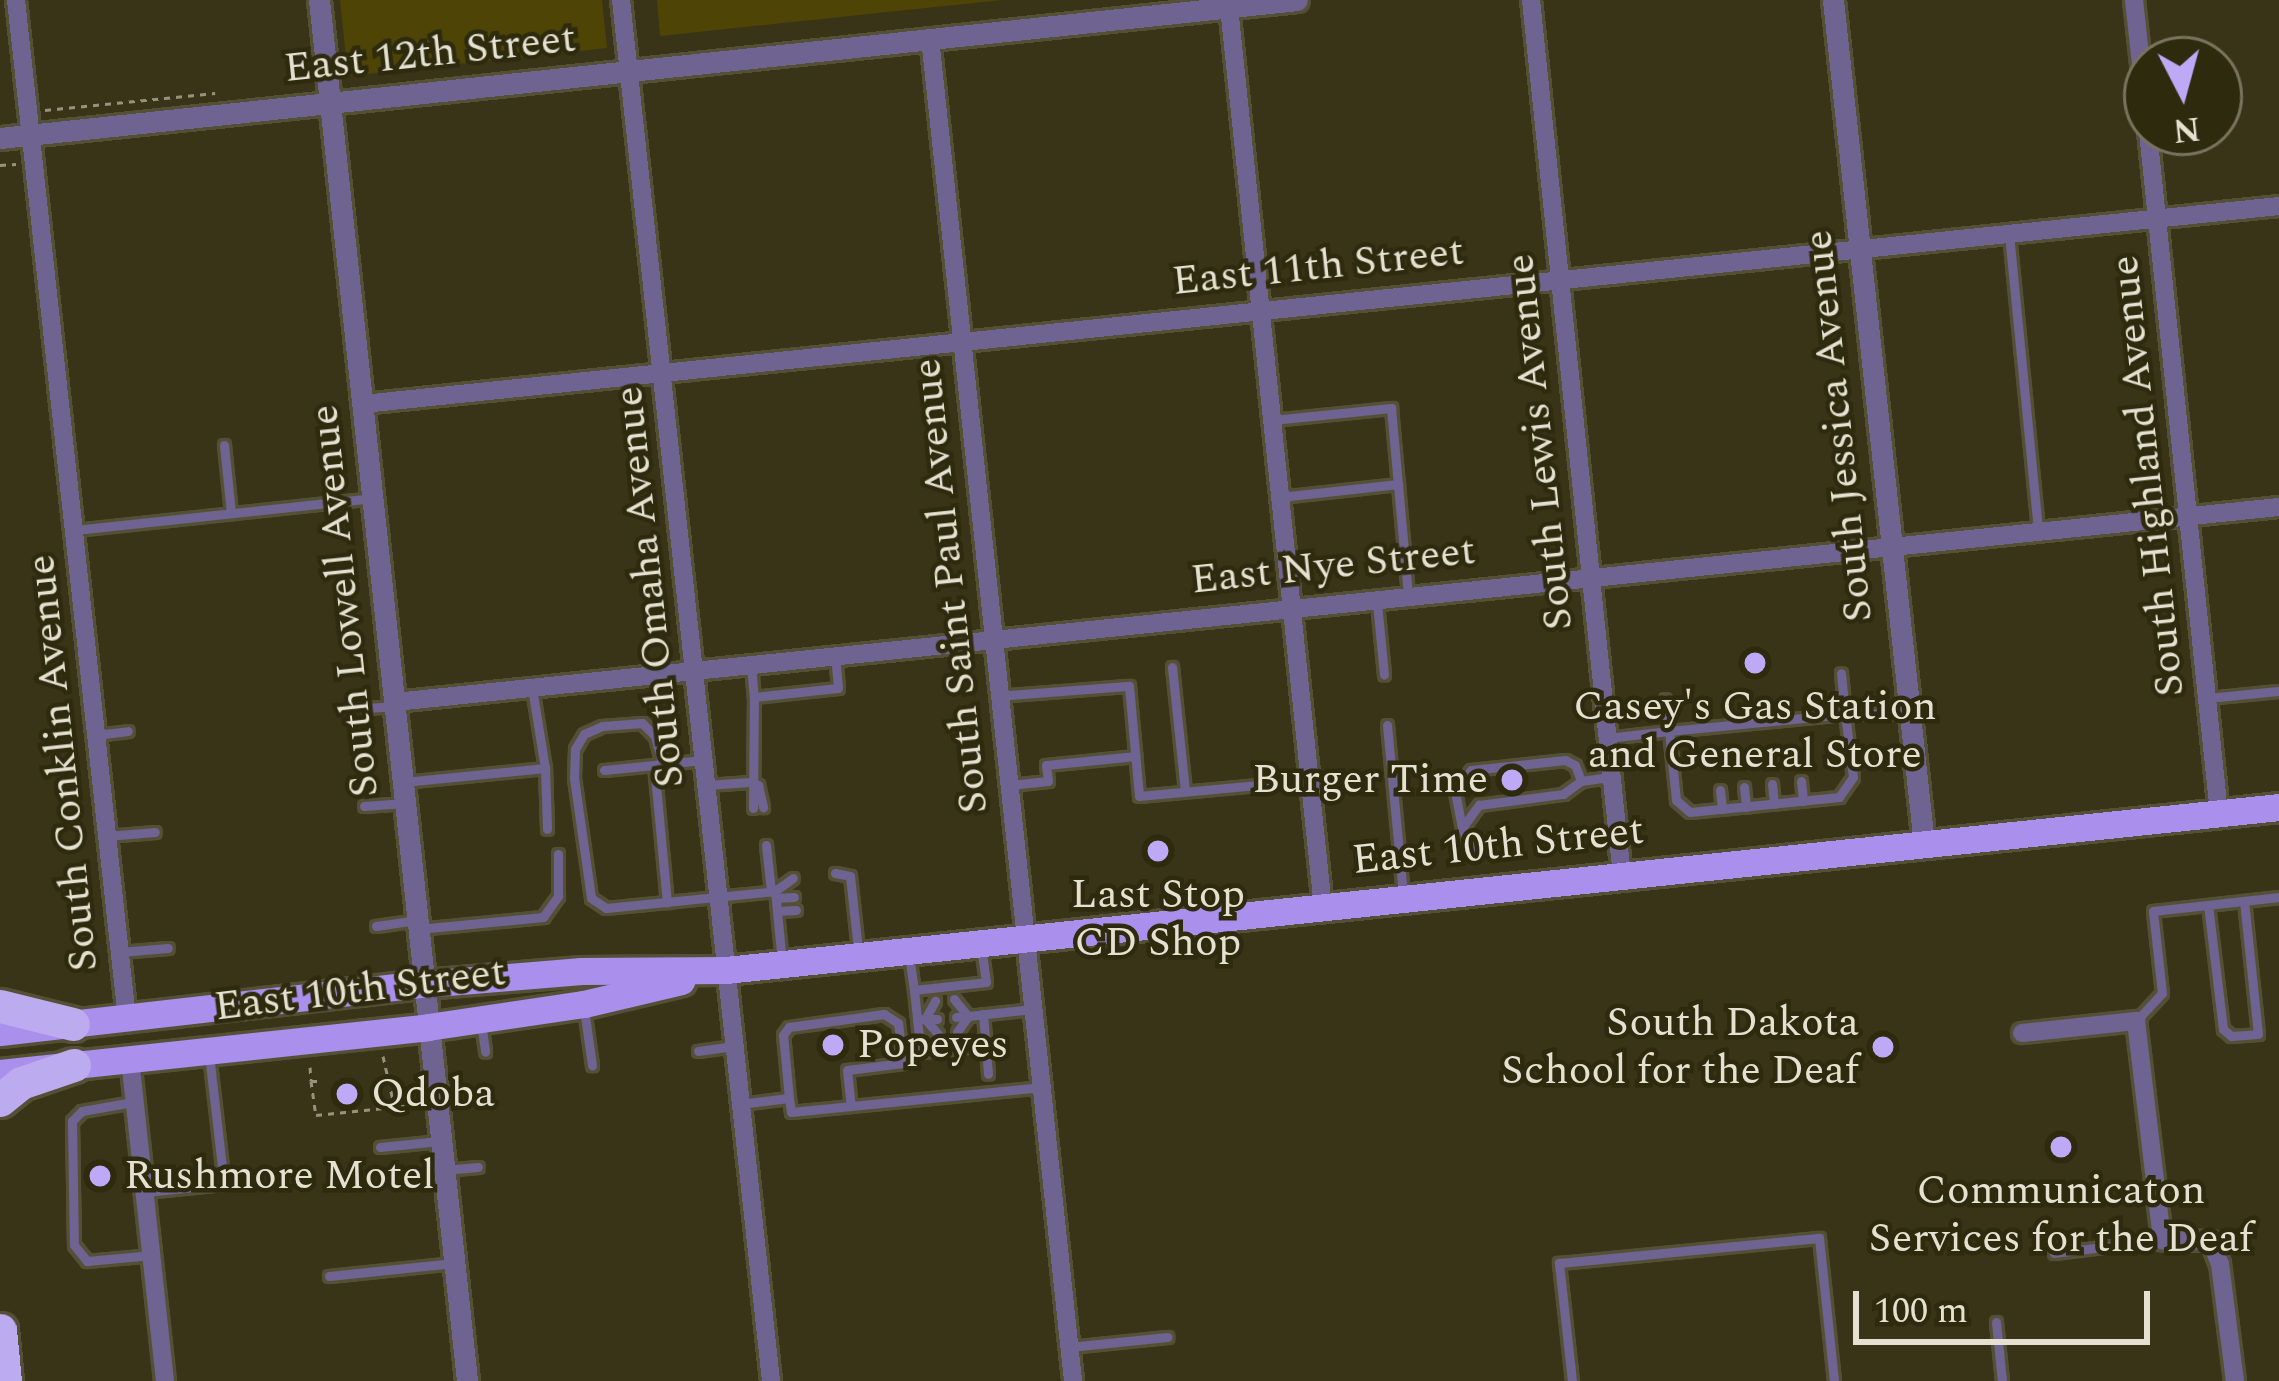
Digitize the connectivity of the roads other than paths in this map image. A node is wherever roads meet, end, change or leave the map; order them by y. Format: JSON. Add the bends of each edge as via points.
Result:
{"nodes":[{"id":1,"x":16,"y":0,"type":"edge"},
{"id":2,"x":319,"y":0,"type":"edge"},
{"id":3,"x":621,"y":0,"type":"edge"},
{"id":4,"x":1297,"y":0,"type":"edge"},
{"id":5,"x":1531,"y":0,"type":"edge"},
{"id":6,"x":1833,"y":0,"type":"edge"},
{"id":7,"x":2134,"y":0,"type":"edge"},
{"id":8,"x":1229,"y":7,"type":"junction"},
{"id":9,"x":1104,"y":10,"type":"edge"},
{"id":10,"x":2138,"y":36,"type":"edge"},
{"id":11,"x":930,"y":38,"type":"junction"},
{"id":12,"x":629,"y":71,"type":"junction"},
{"id":13,"x":330,"y":104,"type":"junction"},
{"id":14,"x":32,"y":134,"type":"junction"},
{"id":15,"x":0,"y":138,"type":"edge"},
{"id":16,"x":2151,"y":156,"type":"edge"},
{"id":17,"x":2279,"y":206,"type":"edge"},
{"id":18,"x":2158,"y":218,"type":"junction"},
{"id":19,"x":2009,"y":234,"type":"junction"},
{"id":20,"x":1859,"y":249,"type":"junction"},
{"id":21,"x":1560,"y":280,"type":"junction"},
{"id":22,"x":1260,"y":309,"type":"junction"},
{"id":23,"x":961,"y":339,"type":"junction"},
{"id":24,"x":664,"y":373,"type":"junction"},
{"id":25,"x":363,"y":404,"type":"junction"},
{"id":26,"x":1272,"y":420,"type":"junction"},
{"id":27,"x":224,"y":445,"type":"dead end"},
{"id":28,"x":1398,"y":484,"type":"junction"},
{"id":29,"x":1280,"y":497,"type":"junction"},
{"id":30,"x":374,"y":498,"type":"junction"},
{"id":31,"x":2279,"y":507,"type":"edge"},
{"id":32,"x":231,"y":513,"type":"junction"},
{"id":33,"x":2187,"y":517,"type":"junction"},
{"id":34,"x":74,"y":530,"type":"junction"},
{"id":35,"x":2038,"y":531,"type":"junction"},
{"id":36,"x":1889,"y":547,"type":"junction"},
{"id":37,"x":1589,"y":576,"type":"junction"},
{"id":38,"x":1408,"y":594,"type":"junction"},
{"id":39,"x":1376,"y":597,"type":"junction"},
{"id":40,"x":1292,"y":606,"type":"junction"},
{"id":41,"x":992,"y":640,"type":"junction"},
{"id":42,"x":835,"y":656,"type":"junction"},
{"id":43,"x":751,"y":665,"type":"junction"},
{"id":44,"x":1172,"y":667,"type":"dead end"},
{"id":45,"x":695,"y":671,"type":"junction"},
{"id":46,"x":1841,"y":673,"type":"dead end"},
{"id":47,"x":1384,"y":675,"type":"dead end"},
{"id":48,"x":532,"y":688,"type":"junction"},
{"id":49,"x":2279,"y":691,"type":"edge"},
{"id":50,"x":754,"y":697,"type":"junction"},
{"id":51,"x":998,"y":697,"type":"junction"},
{"id":52,"x":2207,"y":698,"type":"junction"},
{"id":53,"x":1665,"y":699,"type":"dead end"},
{"id":54,"x":396,"y":704,"type":"junction"},
{"id":55,"x":367,"y":708,"type":"dead end"},
{"id":56,"x":1909,"y":713,"type":"junction"},
{"id":57,"x":1846,"y":714,"type":"junction"},
{"id":58,"x":1387,"y":725,"type":"dead end"},
{"id":59,"x":128,"y":731,"type":"dead end"},
{"id":60,"x":1669,"y":731,"type":"junction"},
{"id":61,"x":96,"y":735,"type":"junction"},
{"id":62,"x":1607,"y":738,"type":"junction"},
{"id":63,"x":1136,"y":756,"type":"junction"},
{"id":64,"x":704,"y":760,"type":"junction"},
{"id":65,"x":658,"y":765,"type":"junction"},
{"id":66,"x":545,"y":768,"type":"junction"},
{"id":67,"x":604,"y":770,"type":"dead end"},
{"id":68,"x":1611,"y":777,"type":"junction"},
{"id":69,"x":1310,"y":780,"type":"junction"},
{"id":70,"x":1580,"y":781,"type":"junction"},
{"id":71,"x":1801,"y":781,"type":"dead end"},
{"id":72,"x":750,"y":782,"type":"junction"},
{"id":73,"x":1772,"y":784,"type":"dead end"},
{"id":74,"x":707,"y":785,"type":"junction"},
{"id":75,"x":1008,"y":785,"type":"junction"},
{"id":76,"x":1744,"y":787,"type":"dead end"},
{"id":77,"x":1720,"y":790,"type":"dead end"},
{"id":78,"x":1185,"y":791,"type":"junction"},
{"id":79,"x":404,"y":793,"type":"junction"},
{"id":80,"x":1803,"y":801,"type":"junction"},
{"id":81,"x":1774,"y":804,"type":"junction"},
{"id":82,"x":364,"y":806,"type":"dead end"},
{"id":83,"x":758,"y":807,"type":"dead end"},
{"id":84,"x":1746,"y":807,"type":"junction"},
{"id":85,"x":2279,"y":807,"type":"edge"},
{"id":86,"x":1722,"y":809,"type":"junction"},
{"id":87,"x":2219,"y":813,"type":"junction"},
{"id":88,"x":1462,"y":828,"type":"junction"},
{"id":89,"x":552,"y":829,"type":"dead end"},
{"id":90,"x":155,"y":832,"type":"dead end"},
{"id":91,"x":107,"y":836,"type":"junction"},
{"id":92,"x":1924,"y":844,"type":"junction"},
{"id":93,"x":761,"y":845,"type":"dead end"},
{"id":94,"x":1471,"y":850,"type":"dead end"},
{"id":95,"x":554,"y":855,"type":"dead end"},
{"id":96,"x":836,"y":873,"type":"dead end"},
{"id":97,"x":1622,"y":876,"type":"junction"},
{"id":98,"x":793,"y":878,"type":"dead end"},
{"id":99,"x":852,"y":891,"type":"junction"},
{"id":100,"x":838,"y":892,"type":"dead end"},
{"id":101,"x":774,"y":894,"type":"junction"},
{"id":102,"x":718,"y":896,"type":"junction"},
{"id":103,"x":794,"y":896,"type":"dead end"},
{"id":104,"x":2279,"y":897,"type":"edge"},
{"id":105,"x":1403,"y":898,"type":"junction"},
{"id":106,"x":2244,"y":901,"type":"junction"},
{"id":107,"x":667,"y":902,"type":"junction"},
{"id":108,"x":854,"y":904,"type":"junction"},
{"id":109,"x":840,"y":905,"type":"dead end"},
{"id":110,"x":2208,"y":905,"type":"junction"},
{"id":111,"x":1323,"y":907,"type":"junction"},
{"id":112,"x":796,"y":910,"type":"dead end"},
{"id":113,"x":777,"y":911,"type":"junction"},
{"id":114,"x":418,"y":925,"type":"junction"},
{"id":115,"x":376,"y":926,"type":"dead end"},
{"id":116,"x":1025,"y":938,"type":"junction"},
{"id":117,"x":981,"y":942,"type":"junction"},
{"id":118,"x":168,"y":948,"type":"dead end"},
{"id":119,"x":909,"y":950,"type":"junction"},
{"id":120,"x":120,"y":952,"type":"junction"},
{"id":121,"x":858,"y":956,"type":"junction"},
{"id":122,"x":782,"y":963,"type":"junction"},
{"id":123,"x":726,"y":970,"type":"junction"},
{"id":124,"x":424,"y":984,"type":"junction"},
{"id":125,"x":914,"y":990,"type":"junction"},
{"id":126,"x":954,"y":999,"type":"dead end"},
{"id":127,"x":935,"y":1001,"type":"dead end"},
{"id":128,"x":584,"y":1004,"type":"junction"},
{"id":129,"x":0,"y":1006,"type":"edge"},
{"id":130,"x":1033,"y":1009,"type":"junction"},
{"id":131,"x":983,"y":1014,"type":"junction"},
{"id":132,"x":962,"y":1016,"type":"junction"},
{"id":133,"x":127,"y":1018,"type":"junction"},
{"id":134,"x":480,"y":1019,"type":"junction"},
{"id":135,"x":926,"y":1020,"type":"junction"},
{"id":136,"x":2136,"y":1022,"type":"junction"},
{"id":137,"x":74,"y":1024,"type":"junction"},
{"id":138,"x":428,"y":1027,"type":"junction"},
{"id":139,"x":0,"y":1031,"type":"edge"},
{"id":140,"x":957,"y":1032,"type":"dead end"},
{"id":141,"x":938,"y":1034,"type":"dead end"},
{"id":142,"x":2022,"y":1034,"type":"dead end"},
{"id":143,"x":986,"y":1045,"type":"junction"},
{"id":144,"x":734,"y":1046,"type":"junction"},
{"id":145,"x":208,"y":1050,"type":"junction"},
{"id":146,"x":698,"y":1051,"type":"dead end"},
{"id":147,"x":485,"y":1052,"type":"dead end"},
{"id":148,"x":130,"y":1059,"type":"junction"},
{"id":149,"x":592,"y":1065,"type":"dead end"},
{"id":150,"x":74,"y":1066,"type":"junction"},
{"id":151,"x":0,"y":1073,"type":"edge"},
{"id":152,"x":988,"y":1074,"type":"dead end"},
{"id":153,"x":1041,"y":1087,"type":"junction"},
{"id":154,"x":789,"y":1098,"type":"junction"},
{"id":155,"x":0,"y":1100,"type":"edge"},
{"id":156,"x":135,"y":1102,"type":"junction"},
{"id":157,"x":740,"y":1104,"type":"junction"},
{"id":158,"x":851,"y":1106,"type":"junction"},
{"id":159,"x":440,"y":1141,"type":"junction"},
{"id":160,"x":380,"y":1147,"type":"dead end"},
{"id":161,"x":478,"y":1167,"type":"dead end"},
{"id":162,"x":444,"y":1170,"type":"junction"},
{"id":163,"x":145,"y":1192,"type":"junction"},
{"id":164,"x":2162,"y":1240,"type":"junction"},
{"id":165,"x":2054,"y":1253,"type":"dead end"},
{"id":166,"x":152,"y":1255,"type":"junction"},
{"id":167,"x":454,"y":1263,"type":"junction"},
{"id":168,"x":329,"y":1276,"type":"dead end"},
{"id":169,"x":1996,"y":1322,"type":"dead end"},
{"id":170,"x":0,"y":1330,"type":"edge"},
{"id":171,"x":1167,"y":1337,"type":"dead end"},
{"id":172,"x":1070,"y":1347,"type":"junction"},
{"id":173,"x":5,"y":1381,"type":"edge"},
{"id":174,"x":165,"y":1381,"type":"edge"},
{"id":175,"x":466,"y":1381,"type":"edge"},
{"id":176,"x":771,"y":1381,"type":"edge"},
{"id":177,"x":1073,"y":1381,"type":"edge"},
{"id":178,"x":1572,"y":1381,"type":"edge"},
{"id":179,"x":1834,"y":1381,"type":"edge"},
{"id":180,"x":2002,"y":1381,"type":"edge"},
{"id":181,"x":2235,"y":1381,"type":"edge"}],
"edges":[{"from":1,"to":14,"type":"street","name":"South Conklin Avenue"},
{"from":2,"to":13,"type":"street","name":"South Lowell Avenue"},
{"from":3,"to":12,"type":"street","name":"South Omaha Avenue"},
{"from":4,"to":8,"type":"street","name":"East 12th Street"},
{"from":5,"to":21,"type":"street","name":"South Lewis Avenue"},
{"from":6,"to":20,"type":"street","name":"South Jessica Avenue"},
{"from":7,"to":10,"type":"street"},
{"from":8,"to":9,"type":"street","name":"East 12th Street"},
{"from":8,"to":22,"type":"street"},
{"from":9,"to":11,"type":"street","name":"East 12th Street"},
{"from":11,"to":12,"type":"street","name":"East 12th Street"},
{"from":11,"to":23,"type":"street","name":"South Saint Paul Avenue"},
{"from":12,"to":13,"type":"street","name":"East 12th Street"},
{"from":12,"to":24,"type":"street","name":"South Omaha Avenue"},
{"from":13,"to":14,"type":"street","name":"East 12th Street"},
{"from":13,"to":25,"type":"street","name":"South Lowell Avenue"},
{"from":14,"to":15,"type":"street","name":"East 12th Street"},
{"from":14,"to":34,"type":"street","name":"South Conklin Avenue"},
{"from":16,"to":18,"type":"street","name":"South Highland Avenue"},
{"from":17,"to":18,"type":"street","name":"East 11th Street"},
{"from":18,"to":19,"type":"street","name":"East 11th Street"},
{"from":18,"to":33,"type":"street","name":"South Highland Avenue"},
{"from":19,"to":20,"type":"street","name":"East 11th Street"},
{"from":19,"to":35,"type":"lane"},
{"from":20,"to":21,"type":"street","name":"East 11th Street"},
{"from":20,"to":36,"type":"street","name":"South Jessica Avenue"},
{"from":21,"to":22,"type":"street","name":"East 11th Street"},
{"from":21,"to":37,"type":"street","name":"South Lewis Avenue"},
{"from":22,"to":23,"type":"street","name":"East 11th Street"},
{"from":22,"to":26,"type":"street"},
{"from":23,"to":24,"type":"street","name":"East 11th Street"},
{"from":23,"to":41,"type":"street","name":"South Saint Paul Avenue"},
{"from":24,"to":25,"type":"street","name":"East 11th Street"},
{"from":24,"to":45,"type":"street","name":"South Omaha Avenue"},
{"from":25,"to":30,"type":"street","name":"South Lowell Avenue"},
{"from":26,"to":28,"type":"lane","via":[[1391,408]]},
{"from":26,"to":29,"type":"street"},
{"from":27,"to":32,"type":"lane"},
{"from":28,"to":29,"type":"lane"},
{"from":28,"to":38,"type":"lane"},
{"from":29,"to":40,"type":"street"},
{"from":30,"to":32,"type":"lane"},
{"from":30,"to":54,"type":"street","name":"South Lowell Avenue"},
{"from":31,"to":33,"type":"street","name":"East Nye Street"},
{"from":32,"to":34,"type":"lane"},
{"from":33,"to":35,"type":"street","name":"East Nye Street"},
{"from":33,"to":52,"type":"street","name":"South Highland Avenue"},
{"from":34,"to":61,"type":"street","name":"South Conklin Avenue"},
{"from":35,"to":36,"type":"street","name":"East Nye Street"},
{"from":36,"to":37,"type":"street","name":"East Nye Street"},
{"from":36,"to":56,"type":"street","name":"South Jessica Avenue"},
{"from":37,"to":38,"type":"street","name":"East Nye Street"},
{"from":37,"to":62,"type":"street","name":"South Lewis Avenue"},
{"from":38,"to":39,"type":"street","name":"East Nye Street"},
{"from":39,"to":40,"type":"street","name":"East Nye Street"},
{"from":39,"to":47,"type":"lane"},
{"from":40,"to":41,"type":"street","name":"East Nye Street"},
{"from":40,"to":69,"type":"street"},
{"from":41,"to":42,"type":"street","name":"East Nye Street"},
{"from":41,"to":51,"type":"street","name":"South Saint Paul Avenue"},
{"from":42,"to":43,"type":"street","name":"East Nye Street"},
{"from":42,"to":50,"type":"lane","via":[[838,688]]},
{"from":43,"to":45,"type":"street","name":"East Nye Street"},
{"from":43,"to":50,"type":"lane"},
{"from":44,"to":78,"type":"lane"},
{"from":45,"to":48,"type":"street","name":"East Nye Street"},
{"from":45,"to":64,"type":"street","name":"South Omaha Avenue"},
{"from":46,"to":57,"type":"lane"},
{"from":48,"to":54,"type":"street","name":"East Nye Street"},
{"from":48,"to":66,"type":"lane"},
{"from":49,"to":52,"type":"lane"},
{"from":50,"to":72,"type":"lane"},
{"from":51,"to":63,"type":"lane","via":[[1130,686]]},
{"from":51,"to":75,"type":"street","name":"South Saint Paul Avenue"},
{"from":52,"to":87,"type":"street","name":"South Highland Avenue"},
{"from":53,"to":60,"type":"lane"},
{"from":54,"to":55,"type":"lane"},
{"from":54,"to":79,"type":"street","name":"South Lowell Avenue"},
{"from":56,"to":57,"type":"lane"},
{"from":56,"to":92,"type":"street","name":"South Jessica Avenue"},
{"from":57,"to":60,"type":"lane"},
{"from":57,"to":80,"type":"lane","via":[[1850,787],[1839,797]]},
{"from":58,"to":105,"type":"lane"},
{"from":59,"to":61,"type":"lane"},
{"from":60,"to":62,"type":"lane"},
{"from":60,"to":86,"type":"lane","via":[[1682,811]]},
{"from":61,"to":91,"type":"street","name":"South Conklin Avenue"},
{"from":62,"to":68,"type":"street","name":"South Lewis Avenue"},
{"from":63,"to":75,"type":"lane","via":[[1046,765],[1048,782]]},
{"from":63,"to":78,"type":"lane","via":[[1139,796]]},
{"from":64,"to":65,"type":"lane"},
{"from":64,"to":74,"type":"street","name":"South Omaha Avenue"},
{"from":65,"to":67,"type":"lane"},
{"from":65,"to":107,"type":"lane"},
{"from":65,"to":107,"type":"lane","via":[[655,736],[642,723],[602,726],[575,749],[574,778],[591,898],[607,908]]},
{"from":66,"to":79,"type":"lane"},
{"from":66,"to":89,"type":"lane"},
{"from":68,"to":70,"type":"lane"},
{"from":68,"to":97,"type":"street","name":"South Lewis Avenue"},
{"from":69,"to":78,"type":"lane"},
{"from":69,"to":111,"type":"street"},
{"from":70,"to":88,"type":"lane","via":[[1563,794],[1479,805]]},
{"from":70,"to":88,"type":"lane","via":[[1565,760],[1472,770],[1455,792]]},
{"from":71,"to":80,"type":"lane"},
{"from":72,"to":74,"type":"lane"},
{"from":72,"to":83,"type":"lane","via":[[758,785]]},
{"from":73,"to":81,"type":"lane"},
{"from":74,"to":102,"type":"street","name":"South Omaha Avenue"},
{"from":75,"to":116,"type":"street","name":"South Saint Paul Avenue"},
{"from":76,"to":84,"type":"lane"},
{"from":77,"to":86,"type":"lane"},
{"from":79,"to":82,"type":"lane"},
{"from":79,"to":114,"type":"street","name":"South Lowell Avenue"},
{"from":80,"to":81,"type":"lane"},
{"from":81,"to":84,"type":"lane"},
{"from":84,"to":86,"type":"lane"},
{"from":85,"to":87,"type":"main road","name":"East 10th Street"},
{"from":87,"to":92,"type":"main road","name":"East 10th Street"},
{"from":88,"to":94,"type":"lane"},
{"from":90,"to":91,"type":"lane"},
{"from":91,"to":120,"type":"street","name":"South Conklin Avenue"},
{"from":92,"to":97,"type":"main road","name":"East 10th Street"},
{"from":93,"to":101,"type":"lane"},
{"from":95,"to":114,"type":"lane","via":[[558,896],[543,917]]},
{"from":96,"to":99,"type":"lane","via":[[850,876]]},
{"from":97,"to":105,"type":"main road","name":"East 10th Street"},
{"from":98,"to":101,"type":"lane"},
{"from":99,"to":100,"type":"lane"},
{"from":99,"to":108,"type":"lane"},
{"from":101,"to":102,"type":"lane"},
{"from":101,"to":103,"type":"lane"},
{"from":101,"to":113,"type":"lane"},
{"from":102,"to":107,"type":"lane"},
{"from":102,"to":123,"type":"street","name":"South Omaha Avenue"},
{"from":104,"to":106,"type":"lane"},
{"from":105,"to":111,"type":"main road","name":"East 10th Street"},
{"from":106,"to":110,"type":"lane"},
{"from":106,"to":110,"type":"lane","via":[[2258,1034],[2231,1036],[2221,1018]]},
{"from":108,"to":109,"type":"lane"},
{"from":108,"to":121,"type":"lane"},
{"from":110,"to":136,"type":"lane","via":[[2153,911],[2162,993]]},
{"from":111,"to":116,"type":"main road","name":"East 10th Street"},
{"from":112,"to":113,"type":"lane"},
{"from":113,"to":122,"type":"lane"},
{"from":114,"to":115,"type":"lane"},
{"from":114,"to":124,"type":"street","name":"South Lowell Avenue"},
{"from":116,"to":117,"type":"main road","name":"East 10th Street"},
{"from":116,"to":130,"type":"street","name":"South Saint Paul Avenue"},
{"from":117,"to":119,"type":"main road","name":"East 10th Street"},
{"from":117,"to":125,"type":"lane","via":[[986,982]]},
{"from":118,"to":120,"type":"lane"},
{"from":119,"to":121,"type":"main road","name":"East 10th Street"},
{"from":119,"to":125,"type":"lane"},
{"from":120,"to":133,"type":"street","name":"South Conklin Avenue"},
{"from":121,"to":122,"type":"main road","name":"East 10th Street"},
{"from":122,"to":123,"type":"main road","name":"East 10th Street"},
{"from":123,"to":124,"type":"main road","name":"East 10th Street"},
{"from":123,"to":128,"type":"main road","name":"East 10th Street"},
{"from":123,"to":144,"type":"street","name":"South Omaha Avenue"},
{"from":124,"to":133,"type":"main road","name":"East 10th Street"},
{"from":124,"to":138,"type":"street","name":"South Lowell Avenue"},
{"from":125,"to":135,"type":"lane"},
{"from":126,"to":132,"type":"lane"},
{"from":127,"to":135,"type":"lane"},
{"from":128,"to":134,"type":"main road","name":"East 10th Street"},
{"from":128,"to":149,"type":"lane"},
{"from":129,"to":137,"type":"highway"},
{"from":130,"to":131,"type":"lane"},
{"from":130,"to":153,"type":"street","name":"South Saint Paul Avenue"},
{"from":131,"to":132,"type":"lane"},
{"from":131,"to":143,"type":"lane"},
{"from":132,"to":140,"type":"lane"},
{"from":133,"to":137,"type":"main road","name":"East 10th Street"},
{"from":134,"to":138,"type":"main road","name":"East 10th Street"},
{"from":134,"to":147,"type":"lane"},
{"from":135,"to":141,"type":"lane"},
{"from":135,"to":143,"type":"lane","via":[[921,1052]]},
{"from":136,"to":142,"type":"street"},
{"from":136,"to":164,"type":"street"},
{"from":137,"to":139,"type":"main road","name":"East 10th Street"},
{"from":138,"to":145,"type":"main road","name":"East 10th Street"},
{"from":138,"to":159,"type":"street","name":"South Lowell Avenue"},
{"from":143,"to":152,"type":"lane"},
{"from":144,"to":146,"type":"lane"},
{"from":144,"to":157,"type":"street","name":"South Omaha Avenue"},
{"from":145,"to":148,"type":"main road","name":"East 10th Street"},
{"from":145,"to":163,"type":"lane","via":[[224,1184]]},
{"from":148,"to":150,"type":"main road","name":"East 10th Street"},
{"from":148,"to":156,"type":"street"},
{"from":150,"to":151,"type":"main road","name":"East 10th Street"},
{"from":150,"to":155,"type":"highway","via":[[21,1083]]},
{"from":153,"to":158,"type":"lane"},
{"from":153,"to":172,"type":"street","name":"South Saint Paul Avenue"},
{"from":154,"to":157,"type":"lane"},
{"from":154,"to":158,"type":"lane","via":[[791,1112]]},
{"from":154,"to":158,"type":"lane","via":[[789,1027],[884,1014],[898,1023],[903,1063],[847,1070]]},
{"from":156,"to":163,"type":"street"},
{"from":156,"to":166,"type":"lane","via":[[82,1111],[72,1121],[74,1245],[86,1261]]},
{"from":157,"to":176,"type":"street","name":"South Omaha Avenue"},
{"from":159,"to":160,"type":"lane"},
{"from":159,"to":162,"type":"street","name":"South Lowell Avenue"},
{"from":161,"to":162,"type":"lane"},
{"from":162,"to":167,"type":"street","name":"South Lowell Avenue"},
{"from":163,"to":166,"type":"street"},
{"from":164,"to":165,"type":"lane"},
{"from":164,"to":181,"type":"street","via":[[2211,1241]]},
{"from":166,"to":174,"type":"street"},
{"from":167,"to":168,"type":"lane"},
{"from":167,"to":175,"type":"street","name":"South Lowell Avenue"},
{"from":169,"to":180,"type":"lane"},
{"from":170,"to":173,"type":"highway"},
{"from":171,"to":172,"type":"lane"},
{"from":172,"to":177,"type":"street","name":"South Saint Paul Avenue"},
{"from":178,"to":179,"type":"lane","via":[[1559,1263],[1819,1238]]}]}
